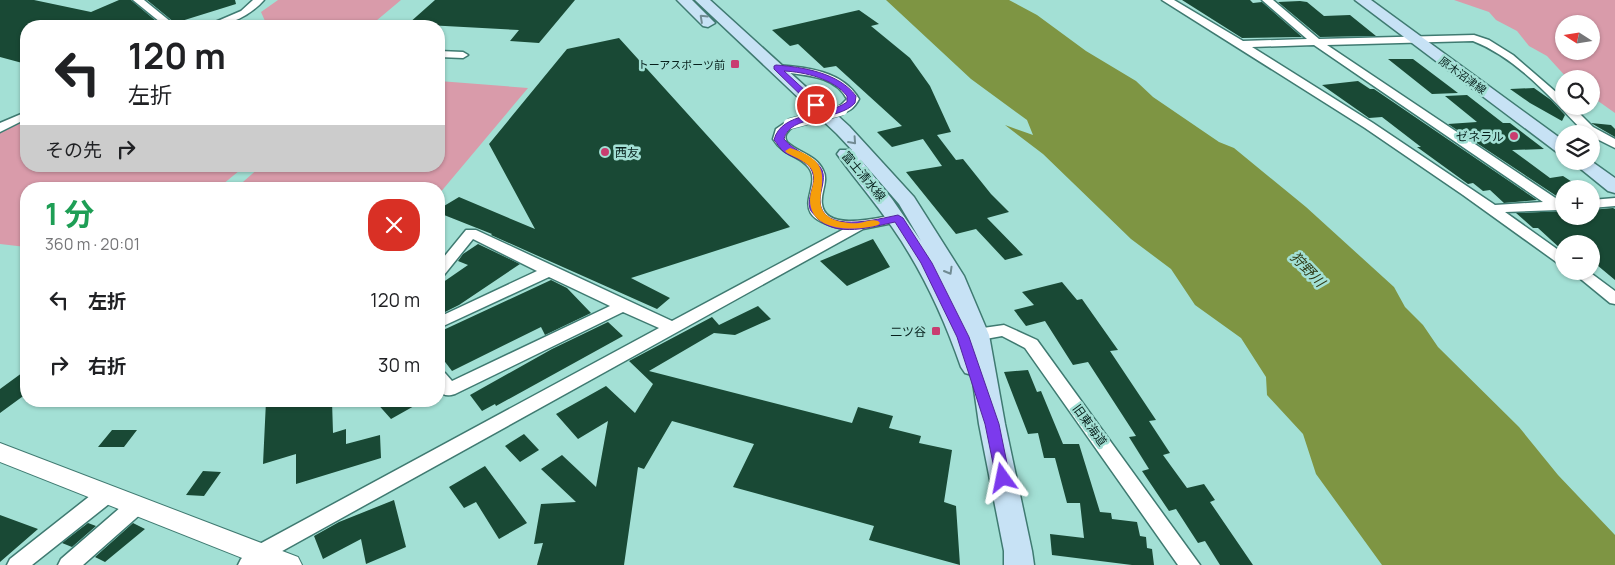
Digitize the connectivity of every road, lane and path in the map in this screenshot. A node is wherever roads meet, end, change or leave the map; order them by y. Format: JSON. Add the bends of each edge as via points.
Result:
{"nodes":[{"id":1,"x":138,"y":0,"type":"edge"},
{"id":2,"x":260,"y":0,"type":"edge"},
{"id":3,"x":684,"y":0,"type":"edge"},
{"id":4,"x":702,"y":0,"type":"edge"},
{"id":5,"x":1167,"y":0,"type":"edge"},
{"id":6,"x":1267,"y":0,"type":"edge"},
{"id":7,"x":1362,"y":0,"type":"edge"},
{"id":8,"x":1373,"y":0,"type":"edge"},
{"id":9,"x":164,"y":20,"type":"edge"},
{"id":10,"x":226,"y":20,"type":"edge"},
{"id":11,"x":1421,"y":39,"type":"junction"},
{"id":12,"x":1316,"y":42,"type":"junction"},
{"id":13,"x":1242,"y":44,"type":"junction"},
{"id":14,"x":445,"y":54,"type":"edge"},
{"id":15,"x":463,"y":55,"type":"dead end"},
{"id":16,"x":776,"y":68,"type":"junction"},
{"id":17,"x":1555,"y":97,"type":"edge"},
{"id":18,"x":1573,"y":115,"type":"edge"},
{"id":19,"x":20,"y":118,"type":"edge"},
{"id":20,"x":0,"y":128,"type":"edge"},
{"id":21,"x":1555,"y":132,"type":"edge"},
{"id":22,"x":1555,"y":142,"type":"edge"},
{"id":23,"x":1615,"y":144,"type":"edge"},
{"id":24,"x":1600,"y":165,"type":"edge"},
{"id":25,"x":1592,"y":170,"type":"edge"},
{"id":26,"x":1615,"y":176,"type":"edge"},
{"id":27,"x":1615,"y":187,"type":"edge"},
{"id":28,"x":1555,"y":201,"type":"edge"},
{"id":29,"x":1615,"y":202,"type":"edge"},
{"id":30,"x":1600,"y":203,"type":"edge"},
{"id":31,"x":1555,"y":205,"type":"edge"},
{"id":32,"x":1494,"y":209,"type":"junction"},
{"id":33,"x":898,"y":218,"type":"junction"},
{"id":34,"x":859,"y":226,"type":"junction"},
{"id":35,"x":1555,"y":254,"type":"edge"},
{"id":36,"x":445,"y":265,"type":"edge"},
{"id":37,"x":552,"y":270,"type":"junction"},
{"id":38,"x":1590,"y":280,"type":"edge"},
{"id":39,"x":1615,"y":299,"type":"edge"},
{"id":40,"x":623,"y":306,"type":"junction"},
{"id":41,"x":445,"y":320,"type":"edge"},
{"id":42,"x":674,"y":328,"type":"junction"},
{"id":43,"x":971,"y":336,"type":"junction"},
{"id":44,"x":445,"y":385,"type":"edge"},
{"id":45,"x":0,"y":452,"type":"edge"},
{"id":46,"x":107,"y":494,"type":"junction"},
{"id":47,"x":136,"y":506,"type":"junction"},
{"id":48,"x":254,"y":560,"type":"edge"},
{"id":49,"x":17,"y":565,"type":"edge"},
{"id":50,"x":68,"y":565,"type":"edge"},
{"id":51,"x":289,"y":565,"type":"edge"},
{"id":52,"x":1019,"y":565,"type":"edge"},
{"id":53,"x":1190,"y":565,"type":"edge"}],
"edges":[{"from":1,"to":9,"type":"street"},
{"from":2,"to":10,"type":"street","via":[[244,13]]},
{"from":33,"to":3,"type":"main road","name":"富士清水線","one_way":true,"via":[[828,133]]},
{"from":4,"to":16,"type":"main road","name":"富士清水線"},
{"from":5,"to":13,"type":"street"},
{"from":6,"to":12,"type":"street"},
{"from":7,"to":11,"type":"main road","name":"原木沼津線"},
{"from":8,"to":11,"type":"main road","name":"原木沼津線"},
{"from":11,"to":12,"type":"street"},
{"from":11,"to":17,"type":"street","via":[[1474,38],[1486,41]]},
{"from":11,"to":21,"type":"main road","name":"原木沼津線"},
{"from":11,"to":22,"type":"main road","name":"原木沼津線"},
{"from":12,"to":13,"type":"street"},
{"from":12,"to":28,"type":"street"},
{"from":13,"to":32,"type":"street","via":[[1360,118]]},
{"from":14,"to":15,"type":"street"},
{"from":16,"to":34,"type":"street","bridge":true,"via":[[797,69],[830,79],[846,88],[853,99],[842,110],[789,124],[780,132],[779,140],[787,150],[810,162],[817,170],[815,210],[826,220]]},
{"from":16,"to":43,"type":"main road","name":"富士清水線","one_way":true,"via":[[843,130],[907,201],[953,276]]},
{"from":18,"to":23,"type":"street","via":[[1589,130]]},
{"from":19,"to":20,"type":"street"},
{"from":24,"to":26,"type":"main road"},
{"from":25,"to":27,"type":"main road"},
{"from":29,"to":30,"type":"street"},
{"from":31,"to":32,"type":"street"},
{"from":32,"to":35,"type":"street"},
{"from":33,"to":34,"type":"street"},
{"from":33,"to":43,"type":"main road","name":"富士清水線"},
{"from":34,"to":42,"type":"street"},
{"from":36,"to":37,"type":"street","via":[[471,233]]},
{"from":37,"to":40,"type":"street"},
{"from":37,"to":41,"type":"street"},
{"from":38,"to":39,"type":"street"},
{"from":40,"to":42,"type":"street"},
{"from":40,"to":44,"type":"street","via":[[449,390]]},
{"from":42,"to":48,"type":"street"},
{"from":43,"to":52,"type":"main road","name":"富士清水線","via":[[992,424]]},
{"from":43,"to":53,"type":"street","name":"旧東海道","via":[[1004,330],[1031,344]]},
{"from":45,"to":46,"type":"street"},
{"from":46,"to":47,"type":"street"},
{"from":46,"to":49,"type":"street"},
{"from":47,"to":48,"type":"street"},
{"from":47,"to":50,"type":"street"},
{"from":48,"to":51,"type":"street"}]}
